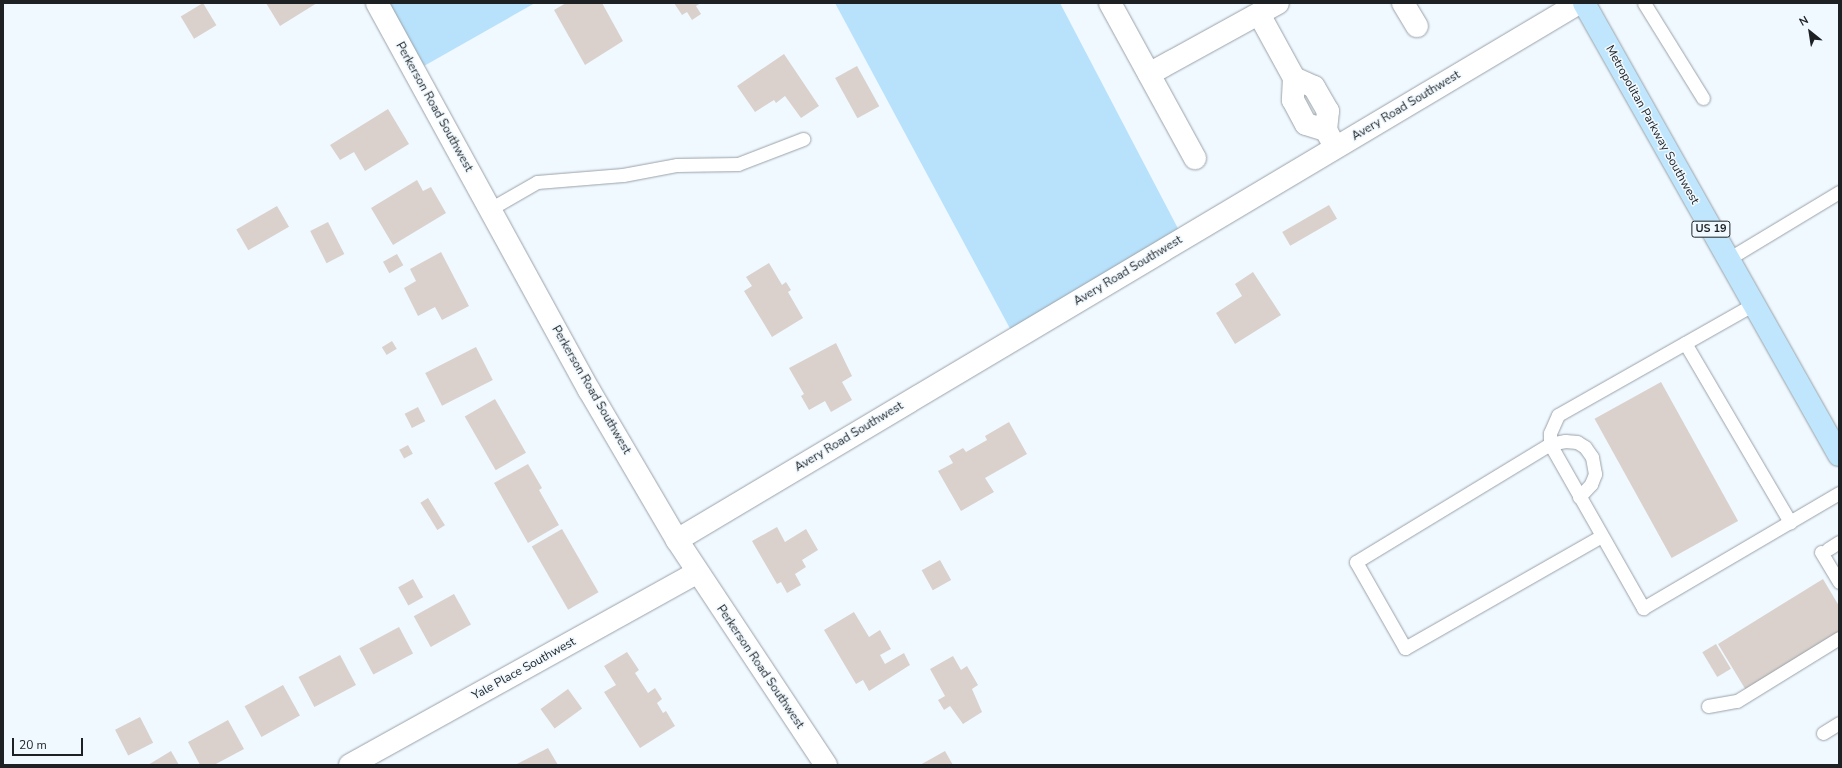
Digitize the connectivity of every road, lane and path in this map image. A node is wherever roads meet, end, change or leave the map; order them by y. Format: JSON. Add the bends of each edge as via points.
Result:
{"nodes":[{"id":1,"x":377,"y":3,"type":"edge"},
{"id":2,"x":1110,"y":3,"type":"edge"},
{"id":3,"x":1278,"y":3,"type":"edge"},
{"id":4,"x":1403,"y":3,"type":"edge"},
{"id":5,"x":1579,"y":3,"type":"edge"},
{"id":6,"x":1584,"y":3,"type":"edge"},
{"id":7,"x":1644,"y":3,"type":"edge"},
{"id":8,"x":1259,"y":14,"type":"junction"},
{"id":9,"x":1417,"y":26,"type":"dead end"},
{"id":10,"x":1149,"y":74,"type":"junction"},
{"id":11,"x":1702,"y":98,"type":"dead end"},
{"id":12,"x":803,"y":139,"type":"dead end"},
{"id":13,"x":1331,"y":139,"type":"junction"},
{"id":14,"x":1195,"y":158,"type":"dead end"},
{"id":15,"x":1839,"y":192,"type":"edge"},
{"id":16,"x":490,"y":209,"type":"junction"},
{"id":17,"x":1728,"y":259,"type":"junction"},
{"id":18,"x":1754,"y":304,"type":"junction"},
{"id":19,"x":1684,"y":343,"type":"junction"},
{"id":20,"x":1550,"y":444,"type":"junction"},
{"id":21,"x":1839,"y":455,"type":"edge"},
{"id":22,"x":1839,"y":493,"type":"edge"},
{"id":23,"x":1579,"y":496,"type":"junction"},
{"id":24,"x":1790,"y":522,"type":"junction"},
{"id":25,"x":1601,"y":536,"type":"junction"},
{"id":26,"x":677,"y":540,"type":"junction"},
{"id":27,"x":1830,"y":548,"type":"edge"},
{"id":28,"x":697,"y":572,"type":"junction"},
{"id":29,"x":1839,"y":582,"type":"edge"},
{"id":30,"x":1839,"y":638,"type":"edge"},
{"id":31,"x":1708,"y":706,"type":"dead end"},
{"id":32,"x":1839,"y":722,"type":"edge"},
{"id":33,"x":1823,"y":733,"type":"dead end"},
{"id":34,"x":350,"y":765,"type":"edge"},
{"id":35,"x":826,"y":765,"type":"edge"}],
"edges":[{"from":1,"to":16,"type":"street","name":"Perkerson Road Southwest"},
{"from":2,"to":10,"type":"street"},
{"from":3,"to":8,"type":"street"},
{"from":4,"to":9,"type":"street"},
{"from":5,"to":13,"type":"street","name":"Avery Road Southwest"},
{"from":6,"to":17,"type":"main road","name":"Metropolitan Parkway Southwest","number":"US 19"},
{"from":7,"to":11,"type":"lane"},
{"from":8,"to":10,"type":"street"},
{"from":8,"to":13,"type":"street","via":[[1294,78],[1293,100],[1306,124]]},
{"from":10,"to":14,"type":"street"},
{"from":12,"to":16,"type":"lane","via":[[738,164],[677,165],[624,175],[537,182]]},
{"from":13,"to":26,"type":"street","name":"Avery Road Southwest"},
{"from":15,"to":17,"type":"lane"},
{"from":16,"to":26,"type":"street","name":"Perkerson Road Southwest","via":[[589,390]]},
{"from":17,"to":18,"type":"main road","name":"Metropolitan Parkway Southwest","number":"US 19"},
{"from":18,"to":19,"type":"lane"},
{"from":18,"to":21,"type":"main road","name":"Metropolitan Parkway Southwest","number":"US 19"},
{"from":19,"to":20,"type":"lane","via":[[1558,415],[1550,433]]},
{"from":19,"to":24,"type":"lane"},
{"from":20,"to":23,"type":"lane"},
{"from":20,"to":23,"type":"lane","via":[[1577,442],[1585,447],[1592,457],[1595,474],[1591,484]]},
{"from":20,"to":25,"type":"lane","via":[[1356,562],[1405,648]]},
{"from":22,"to":24,"type":"lane"},
{"from":23,"to":25,"type":"lane"},
{"from":24,"to":25,"type":"lane","via":[[1643,608]]},
{"from":26,"to":28,"type":"street","name":"Perkerson Road Southwest"},
{"from":27,"to":29,"type":"lane"},
{"from":28,"to":34,"type":"street","name":"Yale Place Southwest"},
{"from":28,"to":35,"type":"street","name":"Perkerson Road Southwest"},
{"from":30,"to":31,"type":"lane","via":[[1738,701]]},
{"from":32,"to":33,"type":"lane"}]}
